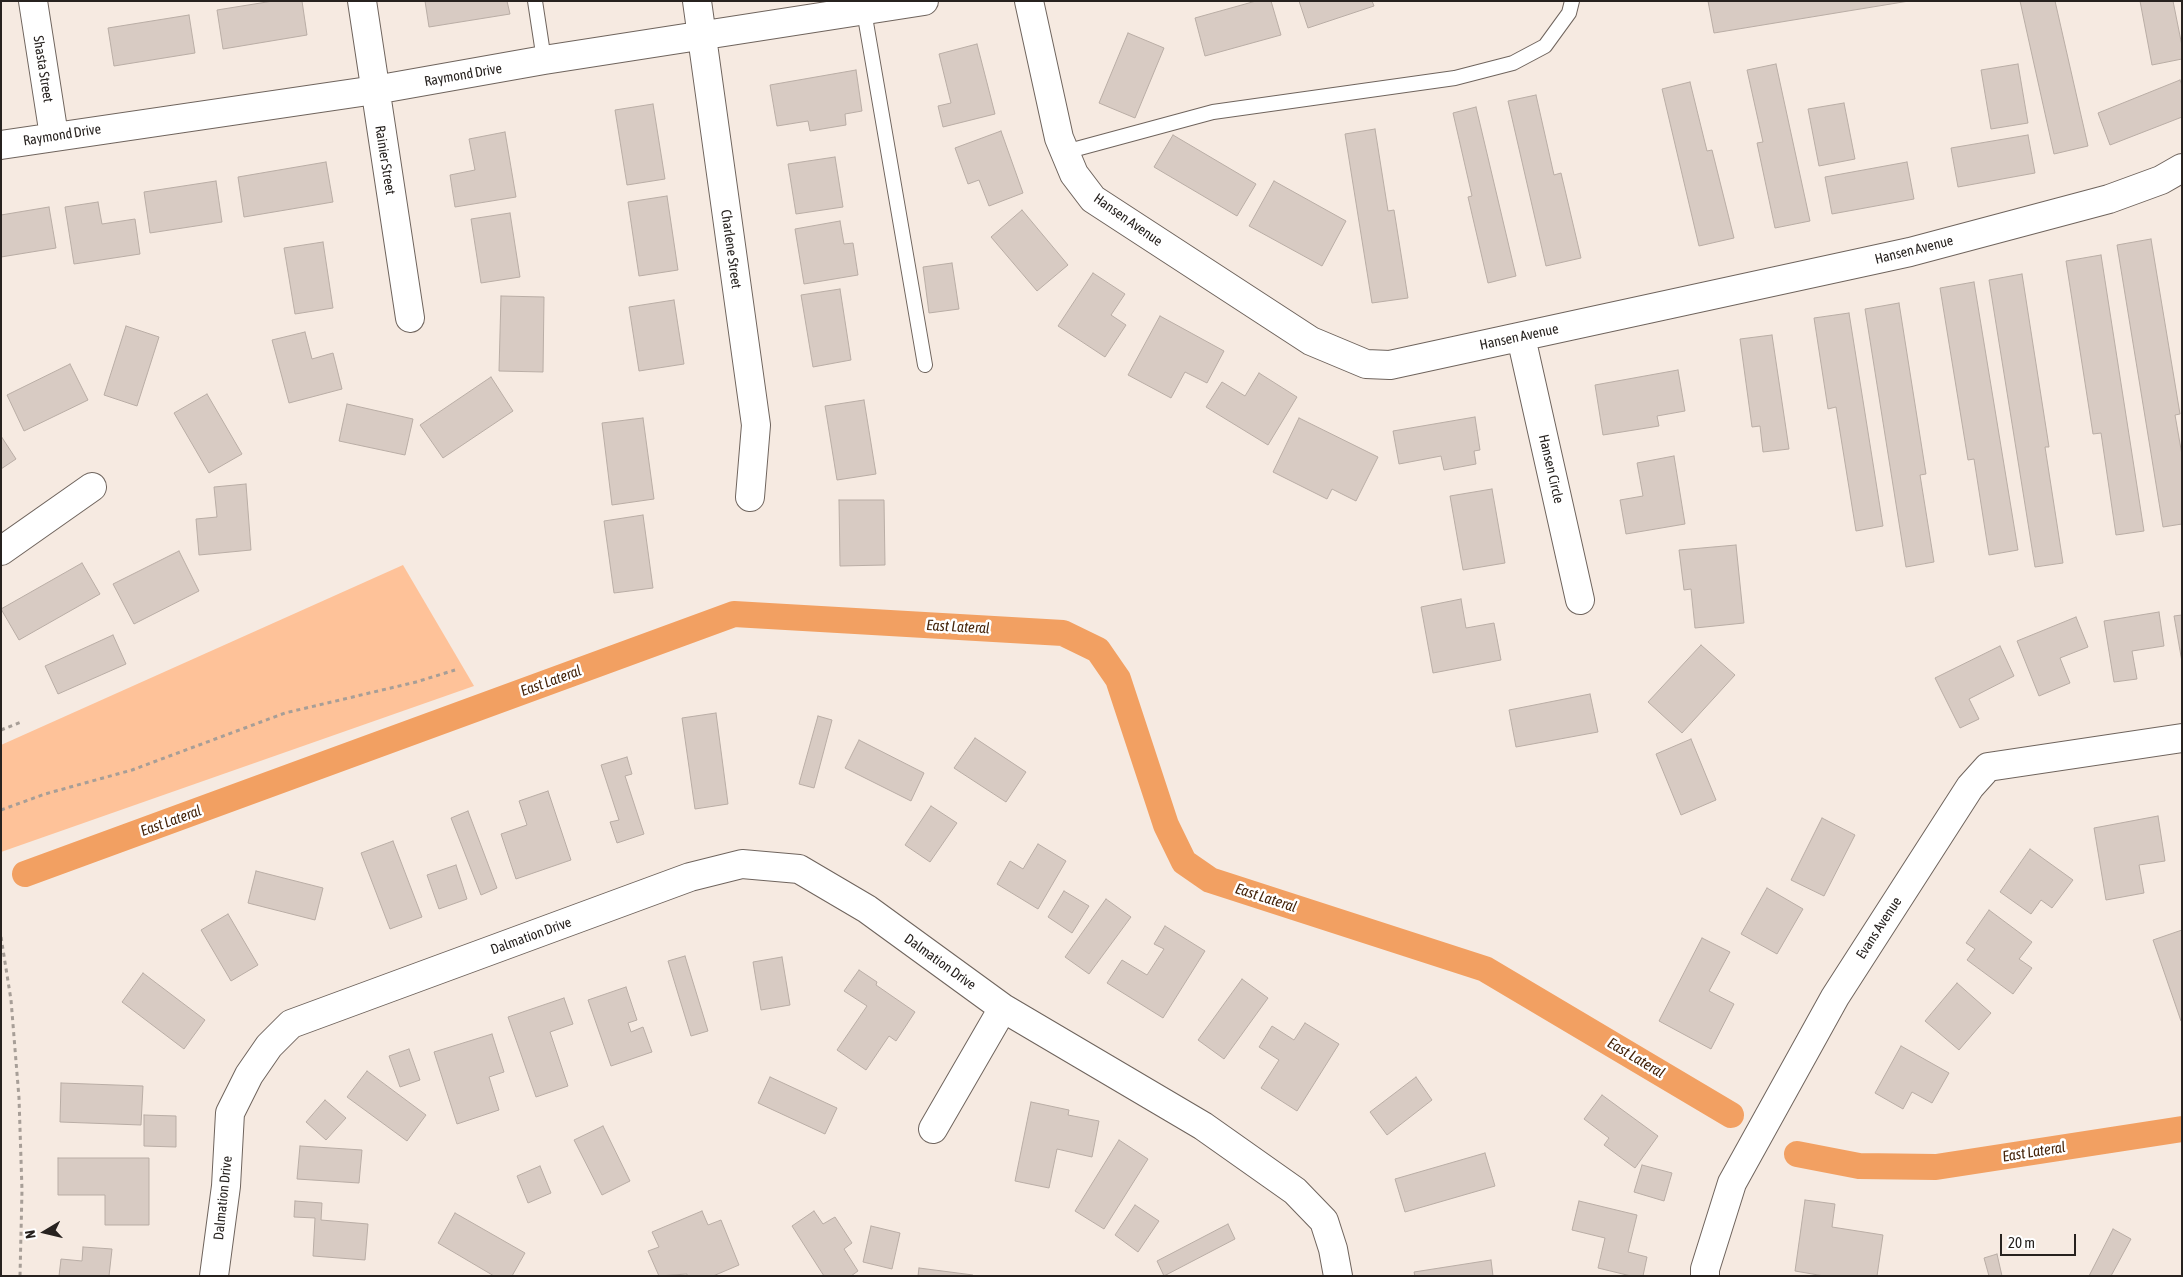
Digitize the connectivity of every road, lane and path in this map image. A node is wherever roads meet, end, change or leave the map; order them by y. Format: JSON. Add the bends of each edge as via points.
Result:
{"nodes":[{"id":1,"x":33,"y":1,"type":"edge"},
{"id":2,"x":362,"y":1,"type":"edge"},
{"id":3,"x":535,"y":1,"type":"edge"},
{"id":4,"x":697,"y":1,"type":"edge"},
{"id":5,"x":924,"y":1,"type":"edge"},
{"id":6,"x":1029,"y":1,"type":"edge"},
{"id":7,"x":1572,"y":1,"type":"edge"},
{"id":8,"x":864,"y":11,"type":"junction"},
{"id":9,"x":702,"y":36,"type":"junction"},
{"id":10,"x":544,"y":60,"type":"junction"},
{"id":11,"x":375,"y":90,"type":"junction"},
{"id":12,"x":54,"y":136,"type":"junction"},
{"id":13,"x":1,"y":145,"type":"edge"},
{"id":14,"x":1065,"y":152,"type":"junction"},
{"id":15,"x":2182,"y":168,"type":"edge"},
{"id":16,"x":410,"y":318,"type":"dead end"},
{"id":17,"x":1521,"y":337,"type":"junction"},
{"id":18,"x":925,"y":365,"type":"dead end"},
{"id":19,"x":92,"y":487,"type":"dead end"},
{"id":20,"x":750,"y":498,"type":"dead end"},
{"id":21,"x":1,"y":551,"type":"edge"},
{"id":22,"x":1580,"y":600,"type":"dead end"},
{"id":23,"x":455,"y":670,"type":"dead end"},
{"id":24,"x":21,"y":722,"type":"dead end"},
{"id":25,"x":1,"y":730,"type":"edge"},
{"id":26,"x":2182,"y":738,"type":"edge"},
{"id":27,"x":1,"y":810,"type":"edge"},
{"id":28,"x":1,"y":938,"type":"edge"},
{"id":29,"x":1003,"y":1008,"type":"junction"},
{"id":30,"x":933,"y":1129,"type":"dead end"},
{"id":31,"x":20,"y":1276,"type":"edge"},
{"id":32,"x":214,"y":1276,"type":"edge"},
{"id":33,"x":1338,"y":1276,"type":"edge"},
{"id":34,"x":1705,"y":1276,"type":"edge"}],
"edges":[{"from":1,"to":12,"type":"street","name":"Shasta Street"},
{"from":2,"to":11,"type":"street","name":"Rainier Street"},
{"from":3,"to":10,"type":"lane"},
{"from":4,"to":9,"type":"street","name":"Charlene Street"},
{"from":5,"to":8,"type":"street","name":"Raymond Drive"},
{"from":6,"to":14,"type":"street","name":"Hansen Avenue","via":[[1059,138]]},
{"from":7,"to":14,"type":"lane","via":[[1569,13],[1545,46],[1513,64],[1455,78],[1212,112]]},
{"from":8,"to":9,"type":"street","name":"Raymond Drive"},
{"from":8,"to":18,"type":"lane"},
{"from":9,"to":10,"type":"street","name":"Raymond Drive"},
{"from":9,"to":20,"type":"street","name":"Charlene Street","via":[[756,426]]},
{"from":10,"to":11,"type":"street","name":"Raymond Drive"},
{"from":11,"to":12,"type":"street","name":"Raymond Drive"},
{"from":11,"to":16,"type":"street","name":"Rainier Street"},
{"from":12,"to":13,"type":"street","name":"Raymond Drive"},
{"from":14,"to":17,"type":"street","name":"Hansen Avenue","via":[[1074,174],[1093,199],[1310,341],[1366,364],[1390,365]]},
{"from":15,"to":17,"type":"street","name":"Hansen Avenue","via":[[2161,180],[2109,199],[1910,252]]},
{"from":17,"to":22,"type":"street","name":"Hansen Circle"},
{"from":19,"to":21,"type":"street"},
{"from":23,"to":27,"type":"path","via":[[284,713],[132,770]]},
{"from":24,"to":25,"type":"path"},
{"from":26,"to":34,"type":"street","name":"Evans Avenue","via":[[1988,767],[1970,786],[1835,997],[1732,1183]]},
{"from":28,"to":31,"type":"path","via":[[11,1000],[19,1098]]},
{"from":29,"to":30,"type":"street"},
{"from":29,"to":32,"type":"street","name":"Dalmation Drive","via":[[867,909],[799,868],[742,864],[690,877],[290,1024],[269,1046],[249,1075],[230,1113],[226,1186]]},
{"from":29,"to":33,"type":"street","name":"Dalmation Drive","via":[[1203,1126],[1294,1191],[1324,1221],[1334,1249]]}]}
